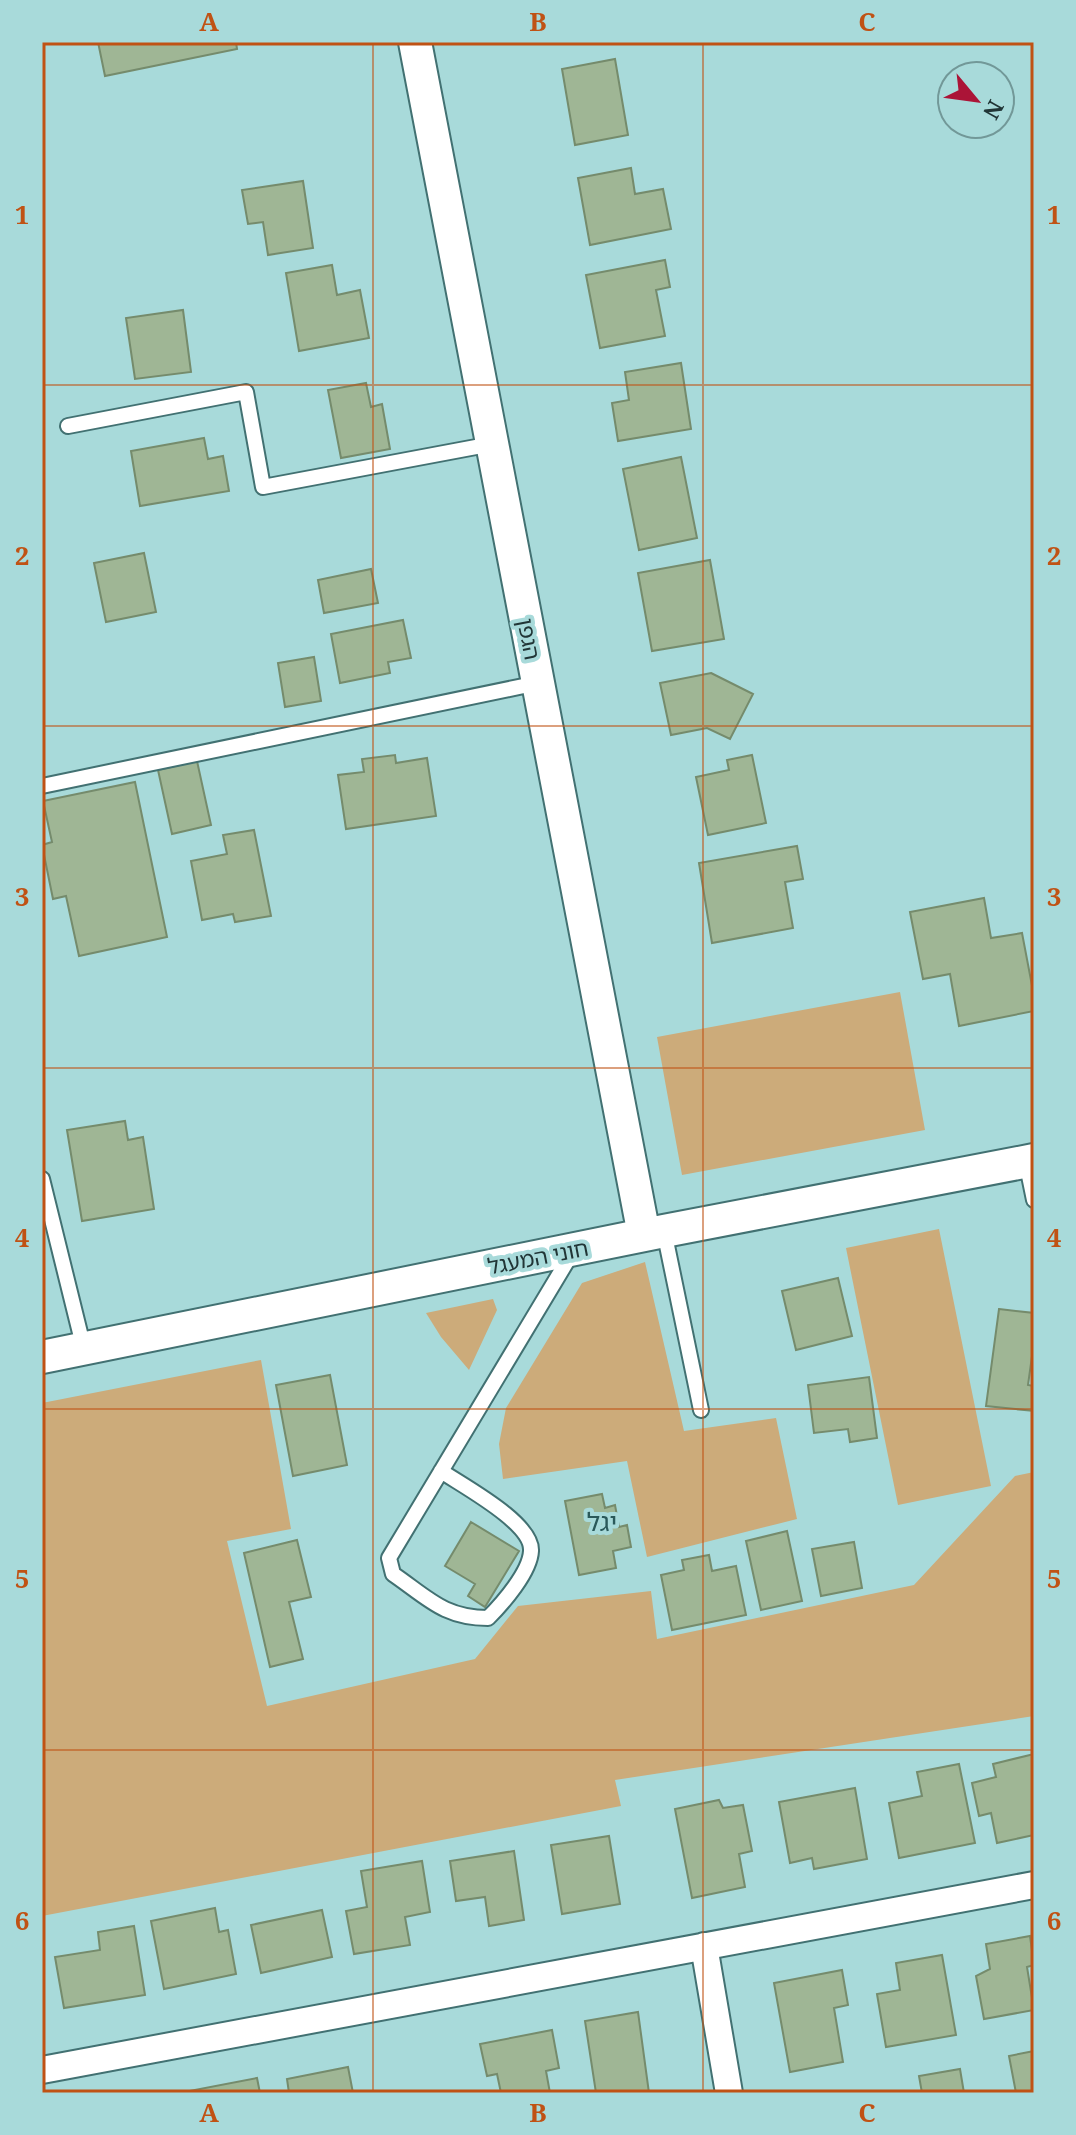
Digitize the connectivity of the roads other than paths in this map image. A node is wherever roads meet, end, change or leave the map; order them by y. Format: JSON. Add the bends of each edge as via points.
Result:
{"nodes":[{"id":1,"x":415,"y":42,"type":"edge"},
{"id":2,"x":68,"y":426,"type":"dead end"},
{"id":3,"x":492,"y":444,"type":"junction"},
{"id":4,"x":538,"y":683,"type":"junction"},
{"id":5,"x":42,"y":786,"type":"edge"},
{"id":6,"x":1030,"y":1161,"type":"edge"},
{"id":7,"x":42,"y":1179,"type":"edge"},
{"id":8,"x":1034,"y":1200,"type":"edge"},
{"id":9,"x":654,"y":1233,"type":"junction"},
{"id":10,"x":574,"y":1249,"type":"junction"},
{"id":11,"x":84,"y":1349,"type":"junction"},
{"id":12,"x":42,"y":1357,"type":"edge"},
{"id":13,"x":701,"y":1410,"type":"dead end"},
{"id":14,"x":441,"y":1471,"type":"junction"},
{"id":15,"x":1034,"y":1885,"type":"edge"},
{"id":16,"x":704,"y":1946,"type":"junction"},
{"id":17,"x":42,"y":2070,"type":"edge"},
{"id":18,"x":729,"y":2093,"type":"edge"}],
"edges":[{"from":1,"to":3,"type":"street","name":"הגפן"},
{"from":2,"to":3,"type":"lane","via":[[246,392],[263,487]]},
{"from":3,"to":4,"type":"street","name":"הגפן"},
{"from":4,"to":5,"type":"lane"},
{"from":4,"to":9,"type":"street","name":"הגפן"},
{"from":6,"to":8,"type":"lane"},
{"from":6,"to":9,"type":"street","name":"חוני המעגל"},
{"from":7,"to":11,"type":"lane"},
{"from":9,"to":10,"type":"street","name":"חוני המעגל"},
{"from":9,"to":13,"type":"lane"},
{"from":10,"to":11,"type":"street","name":"חוני המעגל"},
{"from":10,"to":14,"type":"lane"},
{"from":11,"to":12,"type":"street","name":"חוני המעגל"},
{"from":14,"to":14,"type":"lane","via":[[389,1558],[393,1574],[450,1613],[488,1618],[528,1564],[532,1548],[514,1520]]},
{"from":15,"to":16,"type":"street"},
{"from":16,"to":17,"type":"street"},
{"from":16,"to":18,"type":"street"}]}
